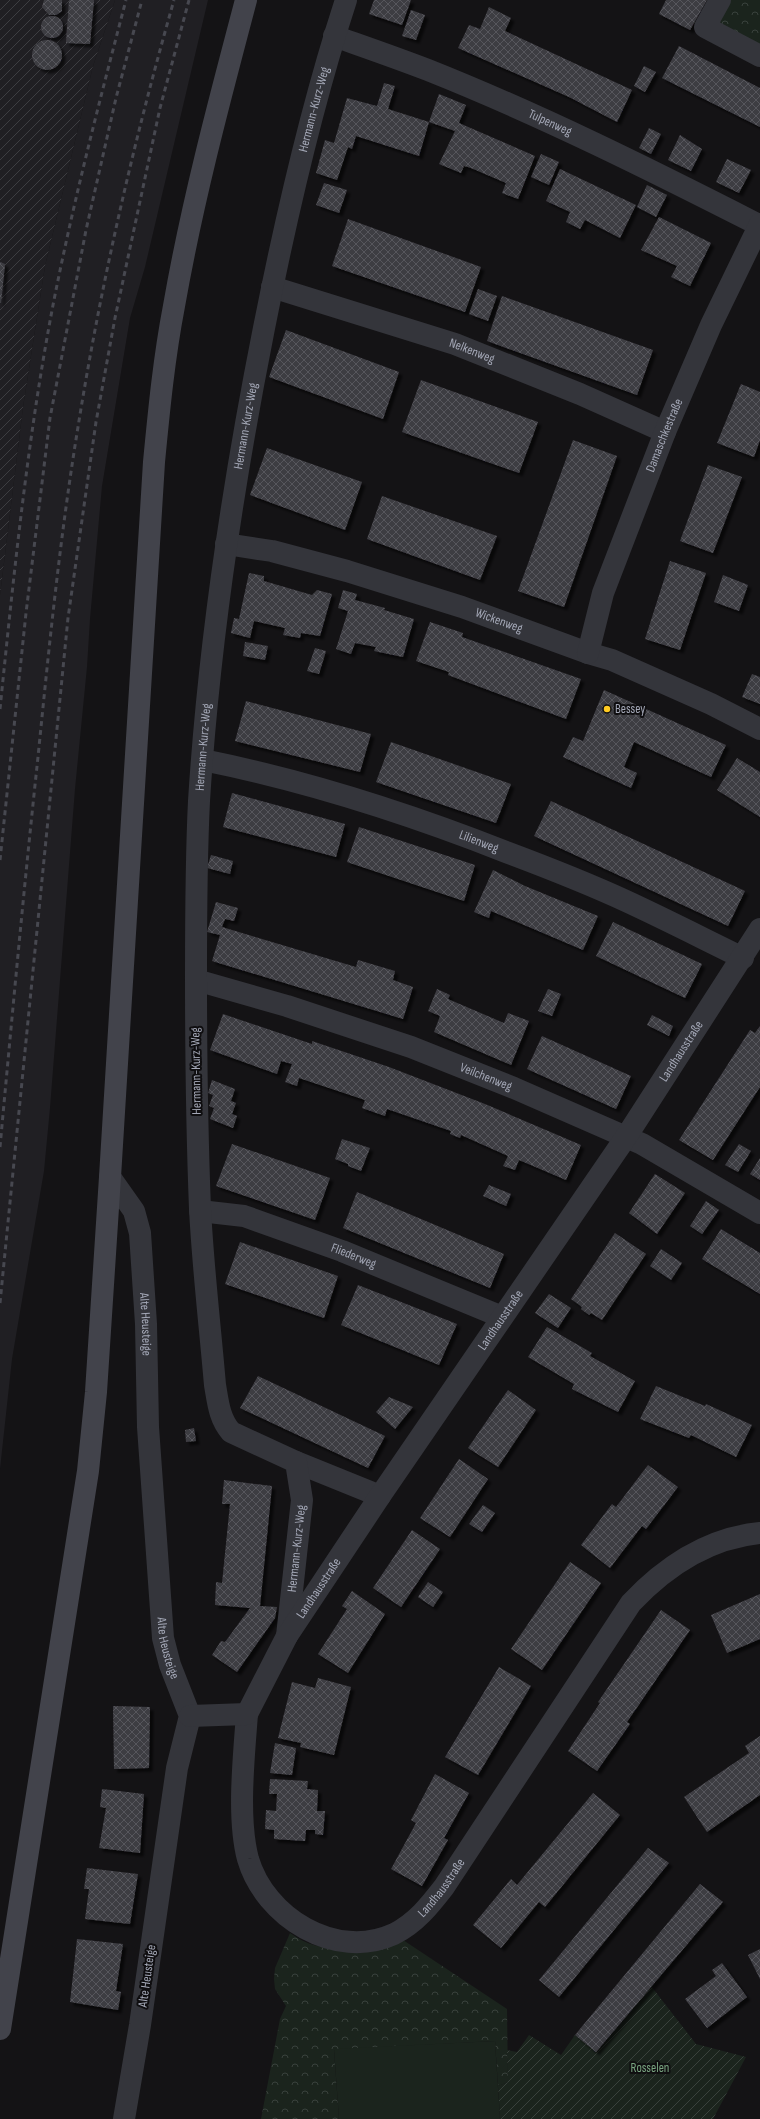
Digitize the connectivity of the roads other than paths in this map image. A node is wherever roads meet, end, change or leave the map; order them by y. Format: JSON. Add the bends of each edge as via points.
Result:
{"nodes":[{"id":1,"x":246,"y":0,"type":"edge"},
{"id":2,"x":346,"y":0,"type":"edge"},
{"id":3,"x":720,"y":0,"type":"edge"},
{"id":4,"x":334,"y":36,"type":"junction"},
{"id":5,"x":760,"y":56,"type":"edge"},
{"id":6,"x":760,"y":225,"type":"edge"},
{"id":7,"x":272,"y":287,"type":"junction"},
{"id":8,"x":665,"y":432,"type":"junction"},
{"id":9,"x":226,"y":544,"type":"junction"},
{"id":10,"x":588,"y":653,"type":"junction"},
{"id":11,"x":760,"y":729,"type":"edge"},
{"id":12,"x":203,"y":760,"type":"junction"},
{"id":13,"x":759,"y":935,"type":"edge"},
{"id":14,"x":743,"y":958,"type":"junction"},
{"id":15,"x":196,"y":980,"type":"junction"},
{"id":16,"x":626,"y":1137,"type":"junction"},
{"id":17,"x":110,"y":1176,"type":"junction"},
{"id":18,"x":200,"y":1211,"type":"junction"},
{"id":19,"x":760,"y":1213,"type":"edge"},
{"id":20,"x":502,"y":1317,"type":"junction"},
{"id":21,"x":296,"y":1462,"type":"junction"},
{"id":22,"x":380,"y":1496,"type":"junction"},
{"id":23,"x":760,"y":1533,"type":"edge"},
{"id":24,"x":287,"y":1636,"type":"junction"},
{"id":25,"x":247,"y":1714,"type":"junction"},
{"id":26,"x":190,"y":1716,"type":"junction"},
{"id":27,"x":0,"y":2029,"type":"edge"},
{"id":28,"x":124,"y":2119,"type":"edge"}],
"edges":[{"from":1,"to":17,"type":"main road","via":[[196,192],[163,376],[154,462]]},
{"from":2,"to":4,"type":"street","name":"Hermann-Kurz-Weg"},
{"from":3,"to":5,"type":"street","via":[[705,27]]},
{"from":4,"to":6,"type":"street","name":"Tulpenweg","via":[[428,70],[553,124]]},
{"from":4,"to":7,"type":"street","name":"Hermann-Kurz-Weg","via":[[302,155]]},
{"from":6,"to":8,"type":"street","name":"Damaschkestraße","via":[[711,325]]},
{"from":7,"to":8,"type":"street","name":"Nelkenweg","via":[[455,344],[580,394]]},
{"from":7,"to":9,"type":"street","name":"Hermann-Kurz-Weg","via":[[244,426]]},
{"from":8,"to":10,"type":"street","name":"Damaschkestraße","via":[[603,593]]},
{"from":9,"to":10,"type":"street","name":"Wickenweg","via":[[272,551],[409,589]]},
{"from":9,"to":12,"type":"street","name":"Hermann-Kurz-Weg","via":[[212,654]]},
{"from":10,"to":11,"type":"street","name":"Wickenweg","via":[[626,666]]},
{"from":12,"to":14,"type":"street","name":"Lilienweg","via":[[265,772],[440,826],[625,901]]},
{"from":12,"to":15,"type":"street","name":"Hermann-Kurz-Weg","via":[[196,871]]},
{"from":13,"to":14,"type":"street","name":"Landhausstraße"},
{"from":14,"to":16,"type":"street","name":"Landhausstraße"},
{"from":15,"to":16,"type":"street","name":"Veilchenweg","via":[[411,1047]]},
{"from":15,"to":18,"type":"street","name":"Hermann-Kurz-Weg","via":[[195,1058]]},
{"from":16,"to":19,"type":"street","name":"Veilchenweg"},
{"from":16,"to":20,"type":"street","name":"Landhausstraße"},
{"from":17,"to":26,"type":"street","name":"Alte Heusteige","via":[[134,1211],[140,1233],[146,1324],[148,1426],[163,1638],[170,1665]]},
{"from":17,"to":27,"type":"main road","via":[[96,1392],[88,1471]]},
{"from":18,"to":20,"type":"street","name":"Fliederweg","via":[[227,1213],[251,1219],[342,1251]]},
{"from":18,"to":21,"type":"street","name":"Hermann-Kurz-Weg","via":[[215,1385],[224,1424],[231,1432]]},
{"from":20,"to":22,"type":"street","name":"Landhausstraße"},
{"from":21,"to":22,"type":"street","name":"Hermann-Kurz-Weg"},
{"from":21,"to":24,"type":"street","name":"Hermann-Kurz-Weg","via":[[302,1500]]},
{"from":22,"to":24,"type":"street","name":"Landhausstraße"},
{"from":23,"to":25,"type":"street","name":"Landhausstraße","via":[[729,1538],[683,1558],[631,1603],[444,1887],[420,1916],[393,1934],[366,1941],[324,1938],[299,1926],[286,1916],[262,1888],[252,1870],[245,1838],[243,1788]]},
{"from":24,"to":25,"type":"street","name":"Landhausstraße"},
{"from":25,"to":26,"type":"street"},
{"from":26,"to":28,"type":"street","name":"Alte Heusteige","via":[[177,1768]]}]}
